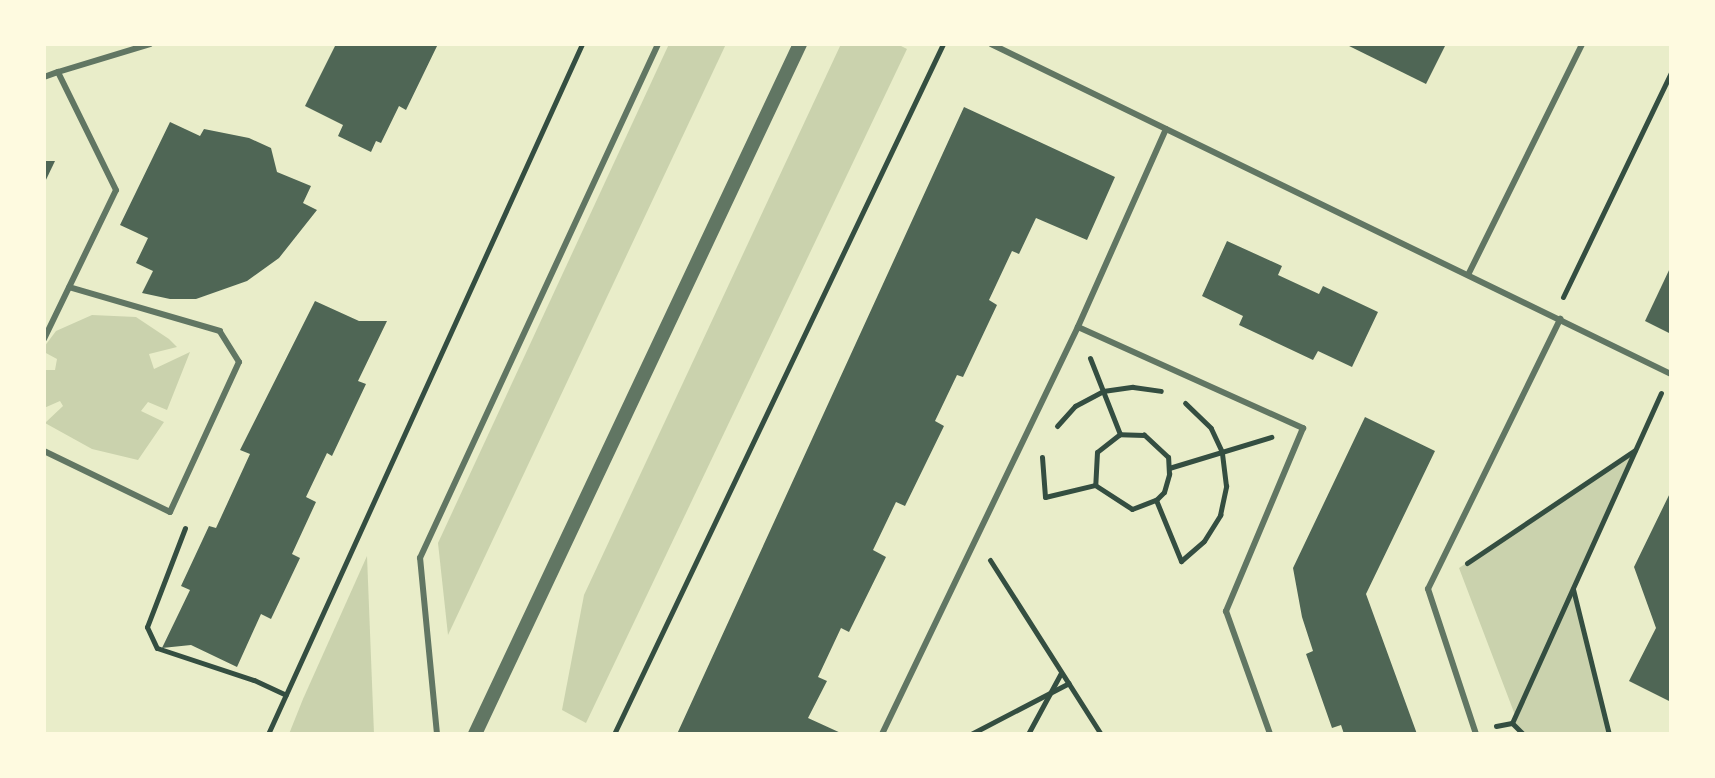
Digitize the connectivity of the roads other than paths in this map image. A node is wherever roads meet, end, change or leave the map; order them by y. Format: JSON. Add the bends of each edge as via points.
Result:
{"nodes":[{"id":1,"x":150,"y":44,"type":"edge"},
{"id":2,"x":658,"y":44,"type":"edge"},
{"id":3,"x":800,"y":44,"type":"edge"},
{"id":4,"x":991,"y":44,"type":"edge"},
{"id":5,"x":1582,"y":44,"type":"edge"},
{"id":6,"x":58,"y":72,"type":"junction"},
{"id":7,"x":44,"y":77,"type":"edge"},
{"id":8,"x":1166,"y":129,"type":"junction"},
{"id":9,"x":1468,"y":275,"type":"junction"},
{"id":10,"x":69,"y":287,"type":"junction"},
{"id":11,"x":1557,"y":318,"type":"junction"},
{"id":12,"x":1078,"y":327,"type":"junction"},
{"id":13,"x":44,"y":339,"type":"edge"},
{"id":14,"x":1670,"y":374,"type":"edge"},
{"id":15,"x":44,"y":451,"type":"edge"},
{"id":16,"x":1476,"y":732,"type":"edge"},
{"id":17,"x":437,"y":734,"type":"edge"},
{"id":18,"x":475,"y":734,"type":"edge"},
{"id":19,"x":882,"y":734,"type":"edge"},
{"id":20,"x":1270,"y":734,"type":"edge"}],
"edges":[{"from":1,"to":6,"type":"lane"},
{"from":2,"to":17,"type":"lane","via":[[420,558]]},
{"from":3,"to":18,"type":"street"},
{"from":4,"to":8,"type":"lane"},
{"from":5,"to":9,"type":"lane"},
{"from":6,"to":7,"type":"lane"},
{"from":6,"to":10,"type":"lane","via":[[116,190]]},
{"from":8,"to":9,"type":"lane"},
{"from":8,"to":12,"type":"lane"},
{"from":9,"to":11,"type":"lane"},
{"from":10,"to":13,"type":"lane"},
{"from":10,"to":15,"type":"lane","via":[[220,331],[239,362],[170,512]]},
{"from":11,"to":14,"type":"lane"},
{"from":11,"to":16,"type":"lane","via":[[1428,589]]},
{"from":12,"to":19,"type":"lane"},
{"from":12,"to":20,"type":"lane","via":[[1303,428],[1226,611]]}]}
